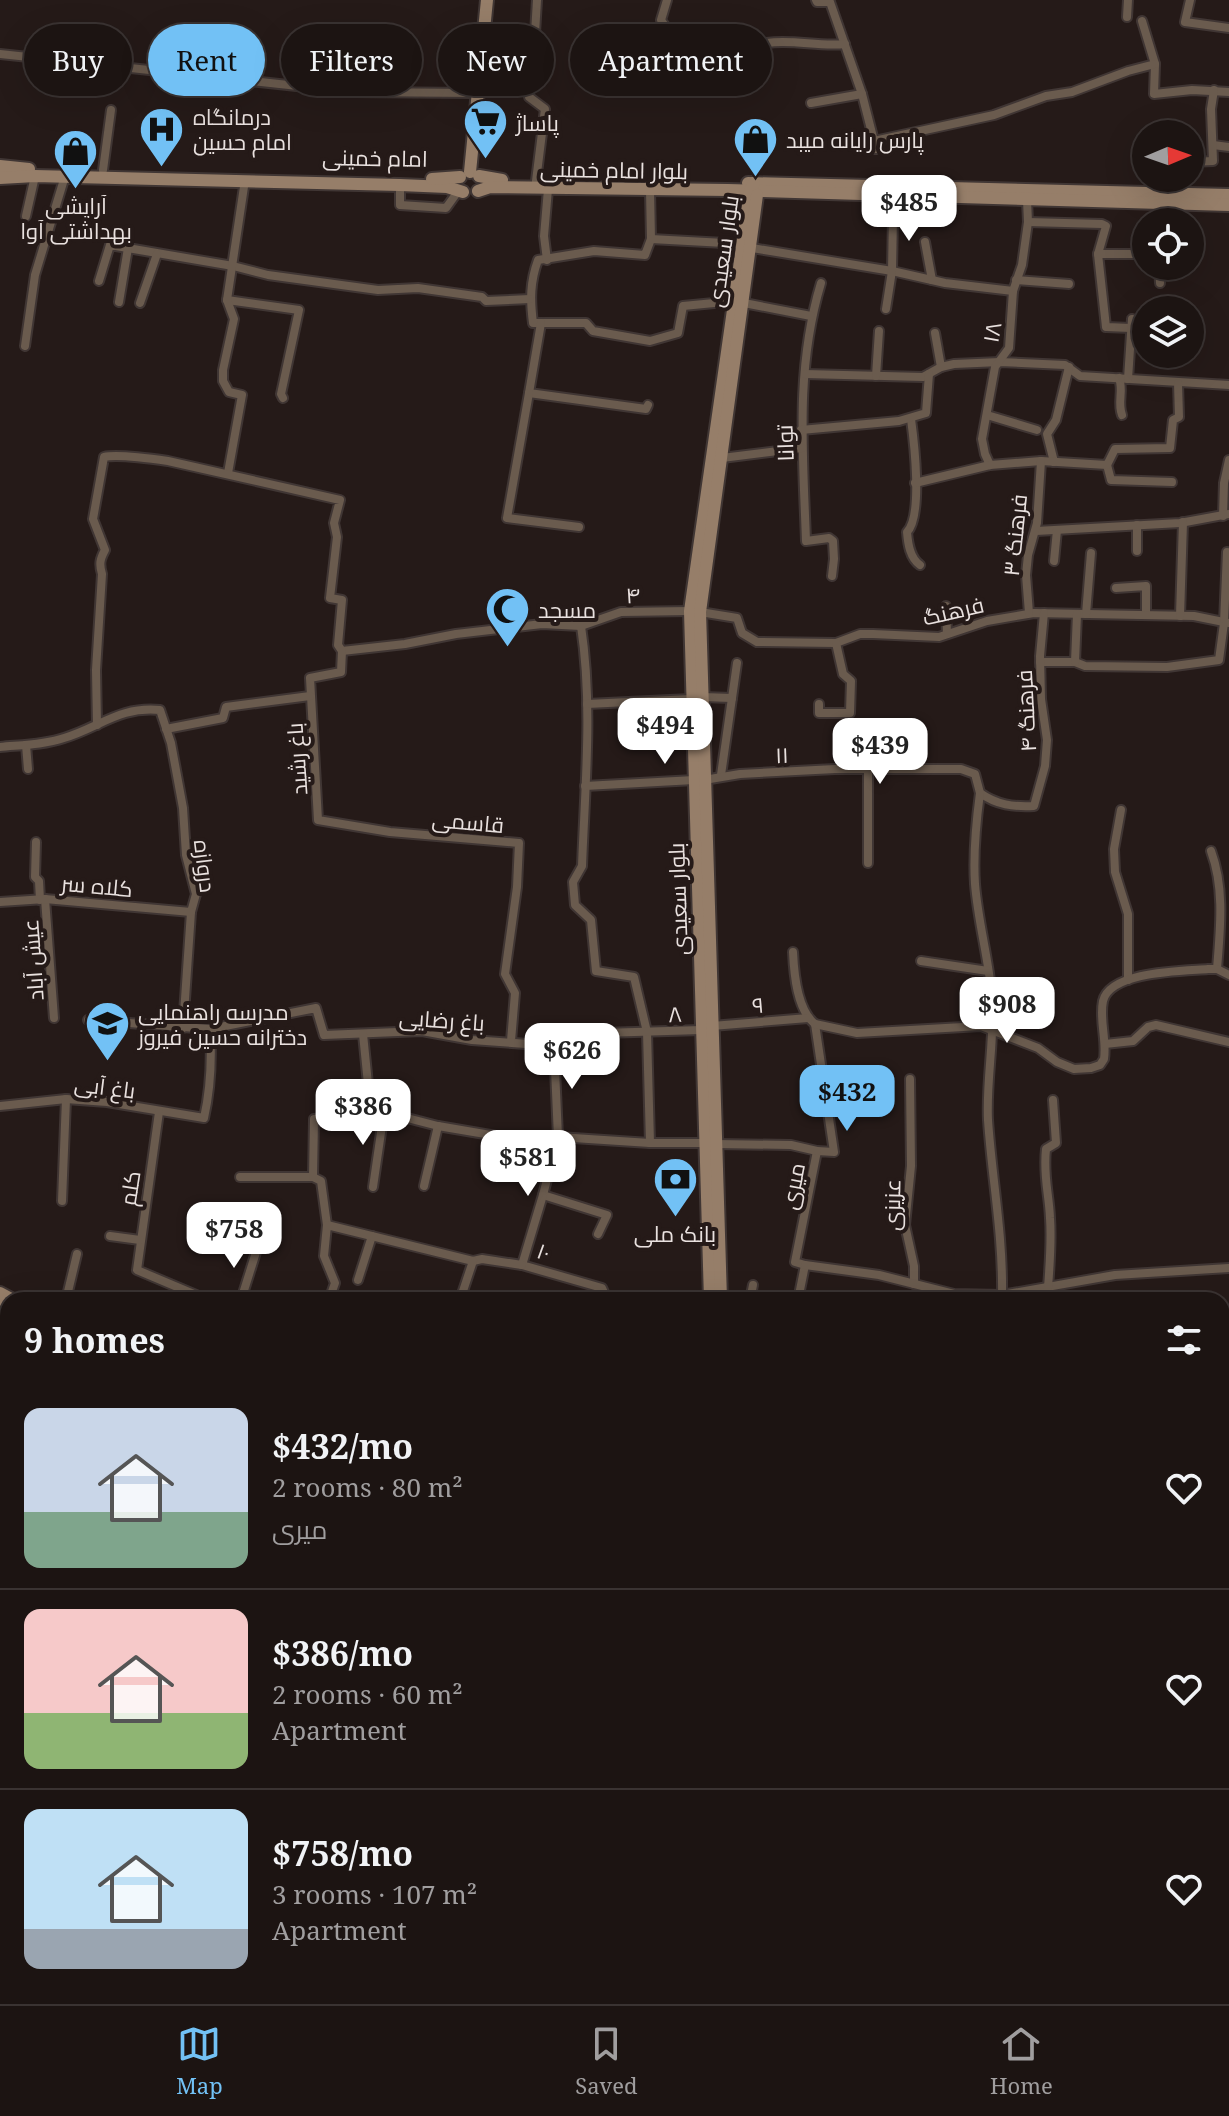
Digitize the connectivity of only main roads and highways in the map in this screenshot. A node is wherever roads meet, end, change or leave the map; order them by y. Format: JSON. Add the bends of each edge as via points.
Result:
{"nodes":[{"id":1,"x":487,"y":0,"type":"edge"},
{"id":2,"x":1,"y":173,"type":"edge"},
{"id":3,"x":470,"y":175,"type":"junction"},
{"id":4,"x":754,"y":189,"type":"junction"},
{"id":5,"x":728,"y":190,"type":"junction"},
{"id":6,"x":461,"y":191,"type":"junction"},
{"id":7,"x":478,"y":191,"type":"junction"},
{"id":8,"x":780,"y":192,"type":"junction"},
{"id":9,"x":1229,"y":195,"type":"edge"},
{"id":10,"x":1229,"y":205,"type":"edge"},
{"id":11,"x":752,"y":213,"type":"junction"},
{"id":12,"x":721,"y":430,"type":"junction"},
{"id":13,"x":695,"y":612,"type":"junction"},
{"id":14,"x":710,"y":1144,"type":"junction"},
{"id":15,"x":710,"y":1292,"type":"edge"},
{"id":16,"x":720,"y":1292,"type":"edge"}],
"edges":[{"from":1,"to":3,"type":"main road"},
{"from":2,"to":3,"type":"main road","name":"امام خمینی","via":[[103,170],[428,179]]},
{"from":2,"to":6,"type":"main road","name":"امام خمینی"},
{"from":3,"to":4,"type":"main road","name":"بلوار امام خمینی"},
{"from":3,"to":6,"type":"main road"},
{"from":3,"to":7,"type":"main road","via":[[481,186]]},
{"from":4,"to":5,"type":"main road","name":"بلوار امام خمینی"},
{"from":4,"to":8,"type":"main road","name":"بلوار امام خمینی"},
{"from":4,"to":9,"type":"main road","name":"بلوار امام خمینی"},
{"from":4,"to":11,"type":"main road","name":"بلوار سعیدی"},
{"from":5,"to":7,"type":"main road","name":"بلوار امام خمینی"},
{"from":5,"to":11,"type":"main road"},
{"from":6,"to":7,"type":"main road","name":"امام خمینی"},
{"from":8,"to":10,"type":"main road","name":"بلوار امام خمینی"},
{"from":8,"to":11,"type":"main road"},
{"from":11,"to":12,"type":"main road","name":"بلوار سعیدی"},
{"from":12,"to":13,"type":"main road","name":"بلوار سعیدی"},
{"from":12,"to":13,"type":"main road","name":"بلوار سعیدی","via":[[722,458]]},
{"from":13,"to":14,"type":"main road","name":"بلوار سعیدی"},
{"from":14,"to":15,"type":"main road","name":"بلوار سعیدی"},
{"from":14,"to":16,"type":"main road","name":"بلوار سعیدی"}]}
